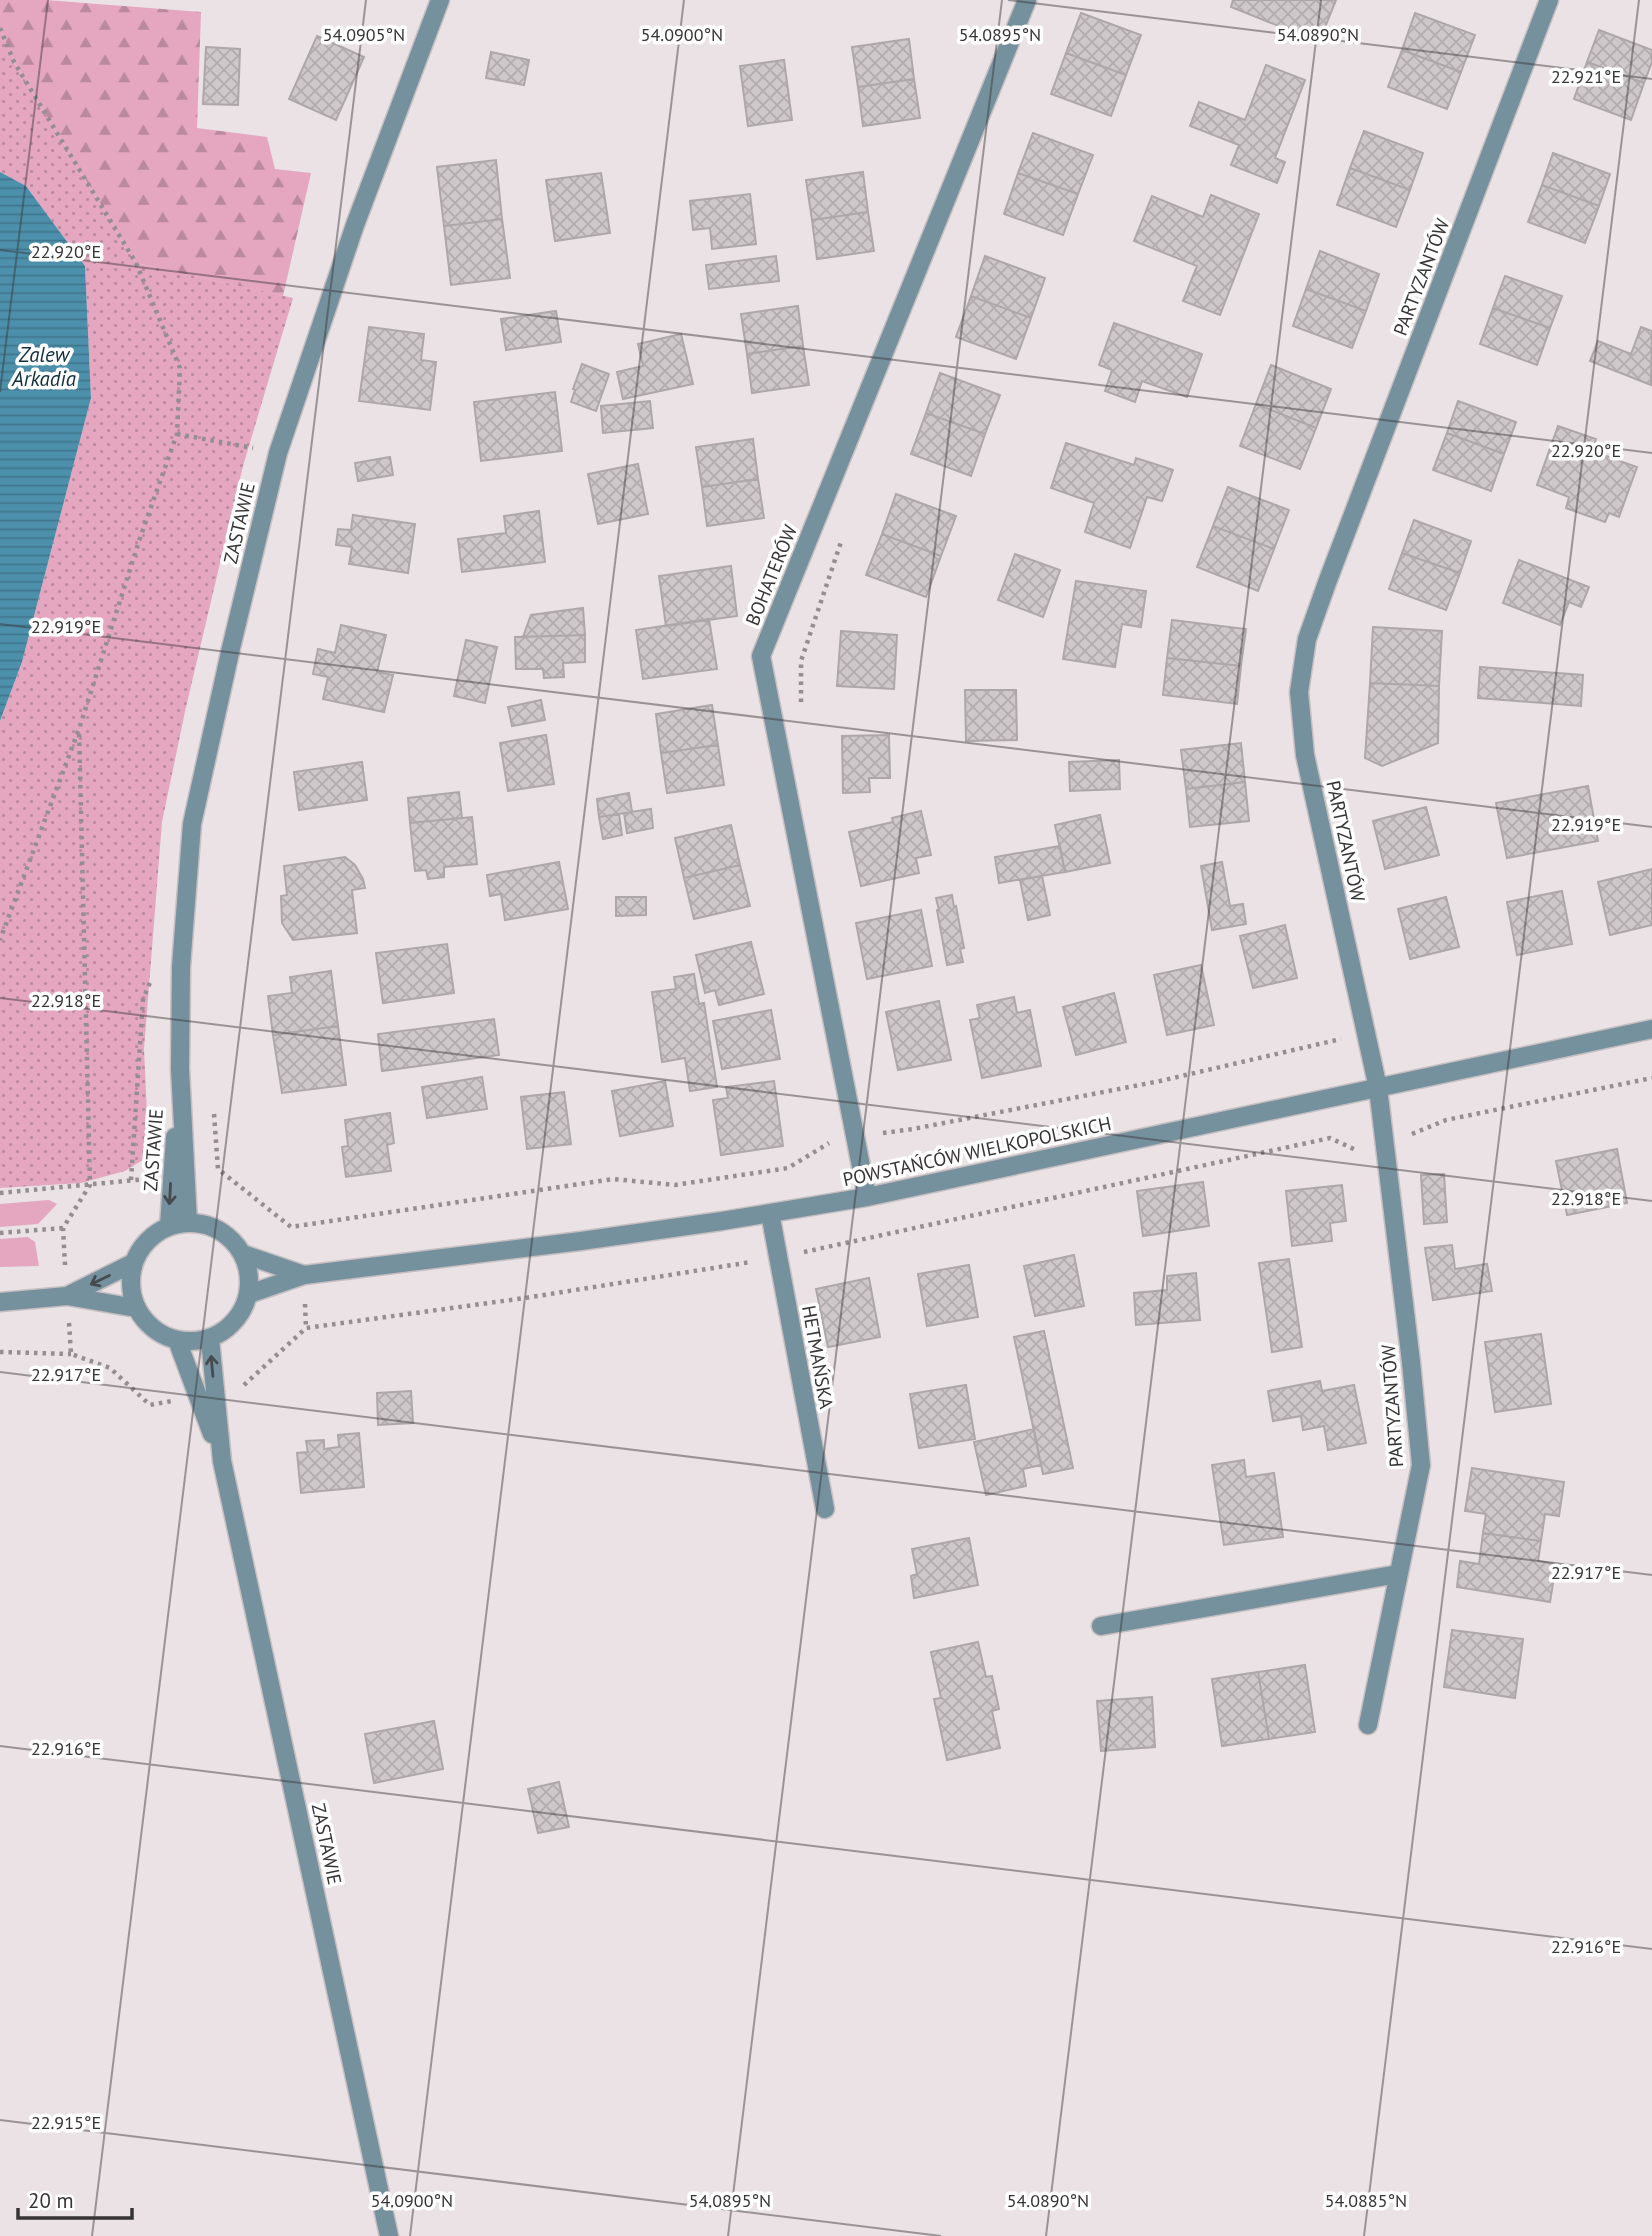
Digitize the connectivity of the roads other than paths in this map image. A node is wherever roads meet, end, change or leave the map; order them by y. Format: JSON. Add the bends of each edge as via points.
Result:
{"nodes":[{"id":1,"x":440,"y":0,"type":"edge"},
{"id":2,"x":1027,"y":0,"type":"edge"},
{"id":3,"x":1549,"y":0,"type":"edge"},
{"id":4,"x":1652,"y":1028,"type":"edge"},
{"id":5,"x":180,"y":1078,"type":"junction"},
{"id":6,"x":1378,"y":1088,"type":"junction"},
{"id":7,"x":867,"y":1197,"type":"junction"},
{"id":8,"x":770,"y":1213,"type":"junction"},
{"id":9,"x":188,"y":1222,"type":"junction"},
{"id":10,"x":169,"y":1226,"type":"junction"},
{"id":11,"x":243,"y":1254,"type":"junction"},
{"id":12,"x":134,"y":1264,"type":"junction"},
{"id":13,"x":304,"y":1275,"type":"junction"},
{"id":14,"x":249,"y":1294,"type":"junction"},
{"id":15,"x":67,"y":1296,"type":"junction"},
{"id":16,"x":0,"y":1301,"type":"edge"},
{"id":17,"x":136,"y":1308,"type":"junction"},
{"id":18,"x":209,"y":1339,"type":"junction"},
{"id":19,"x":177,"y":1340,"type":"junction"},
{"id":20,"x":222,"y":1461,"type":"junction"},
{"id":21,"x":825,"y":1509,"type":"dead end"},
{"id":22,"x":1398,"y":1574,"type":"junction"},
{"id":23,"x":1101,"y":1626,"type":"dead end"},
{"id":24,"x":1368,"y":1725,"type":"dead end"},
{"id":25,"x":389,"y":2236,"type":"edge"}],
"edges":[{"from":1,"to":5,"type":"street","name":"ZASTAWIE","via":[[355,225],[278,453],[192,824],[181,967]]},
{"from":2,"to":7,"type":"street","name":"BOHATERÓW","via":[[761,656]]},
{"from":3,"to":6,"type":"street","name":"PARTYZANTÓW","via":[[1307,639],[1299,692],[1306,755]]},
{"from":4,"to":6,"type":"street","name":"POWSTAŃCÓW WIELKOPOLSKICH"},
{"from":5,"to":9,"type":"street","name":"ZASTAWIE"},
{"from":5,"to":10,"type":"street","name":"ZASTAWIE","one_way":true},
{"from":6,"to":7,"type":"street","name":"POWSTAŃCÓW WIELKOPOLSKICH"},
{"from":6,"to":22,"type":"street","name":"PARTYZANTÓW","via":[[1421,1465]]},
{"from":7,"to":8,"type":"street","name":"POWSTAŃCÓW WIELKOPOLSKICH"},
{"from":8,"to":13,"type":"street","name":"POWSTAŃCÓW WIELKOPOLSKICH"},
{"from":8,"to":21,"type":"street","name":"HETMAŃSKA"},
{"from":9,"to":10,"type":"street"},
{"from":9,"to":11,"type":"street","via":[[226,1234]]},
{"from":10,"to":12,"type":"street","via":[[141,1248]]},
{"from":11,"to":13,"type":"street","name":"POWSTAŃCÓW WIELKOPOLSKICH"},
{"from":11,"to":14,"type":"street"},
{"from":12,"to":15,"type":"street","one_way":true},
{"from":12,"to":17,"type":"street","via":[[131,1286]]},
{"from":13,"to":14,"type":"street","name":"POWSTAŃCÓW WIELKOPOLSKICH"},
{"from":14,"to":18,"type":"street","via":[[236,1321]]},
{"from":15,"to":16,"type":"street"},
{"from":15,"to":17,"type":"street"},
{"from":17,"to":19,"type":"street","via":[[160,1334]]},
{"from":18,"to":19,"type":"street"},
{"from":20,"to":18,"type":"street","name":"ZASTAWIE","one_way":true},
{"from":19,"to":20,"type":"street","name":"ZASTAWIE"},
{"from":20,"to":25,"type":"street","name":"ZASTAWIE"},
{"from":22,"to":23,"type":"street"},
{"from":22,"to":24,"type":"street","name":"PARTYZANTÓW"}]}
